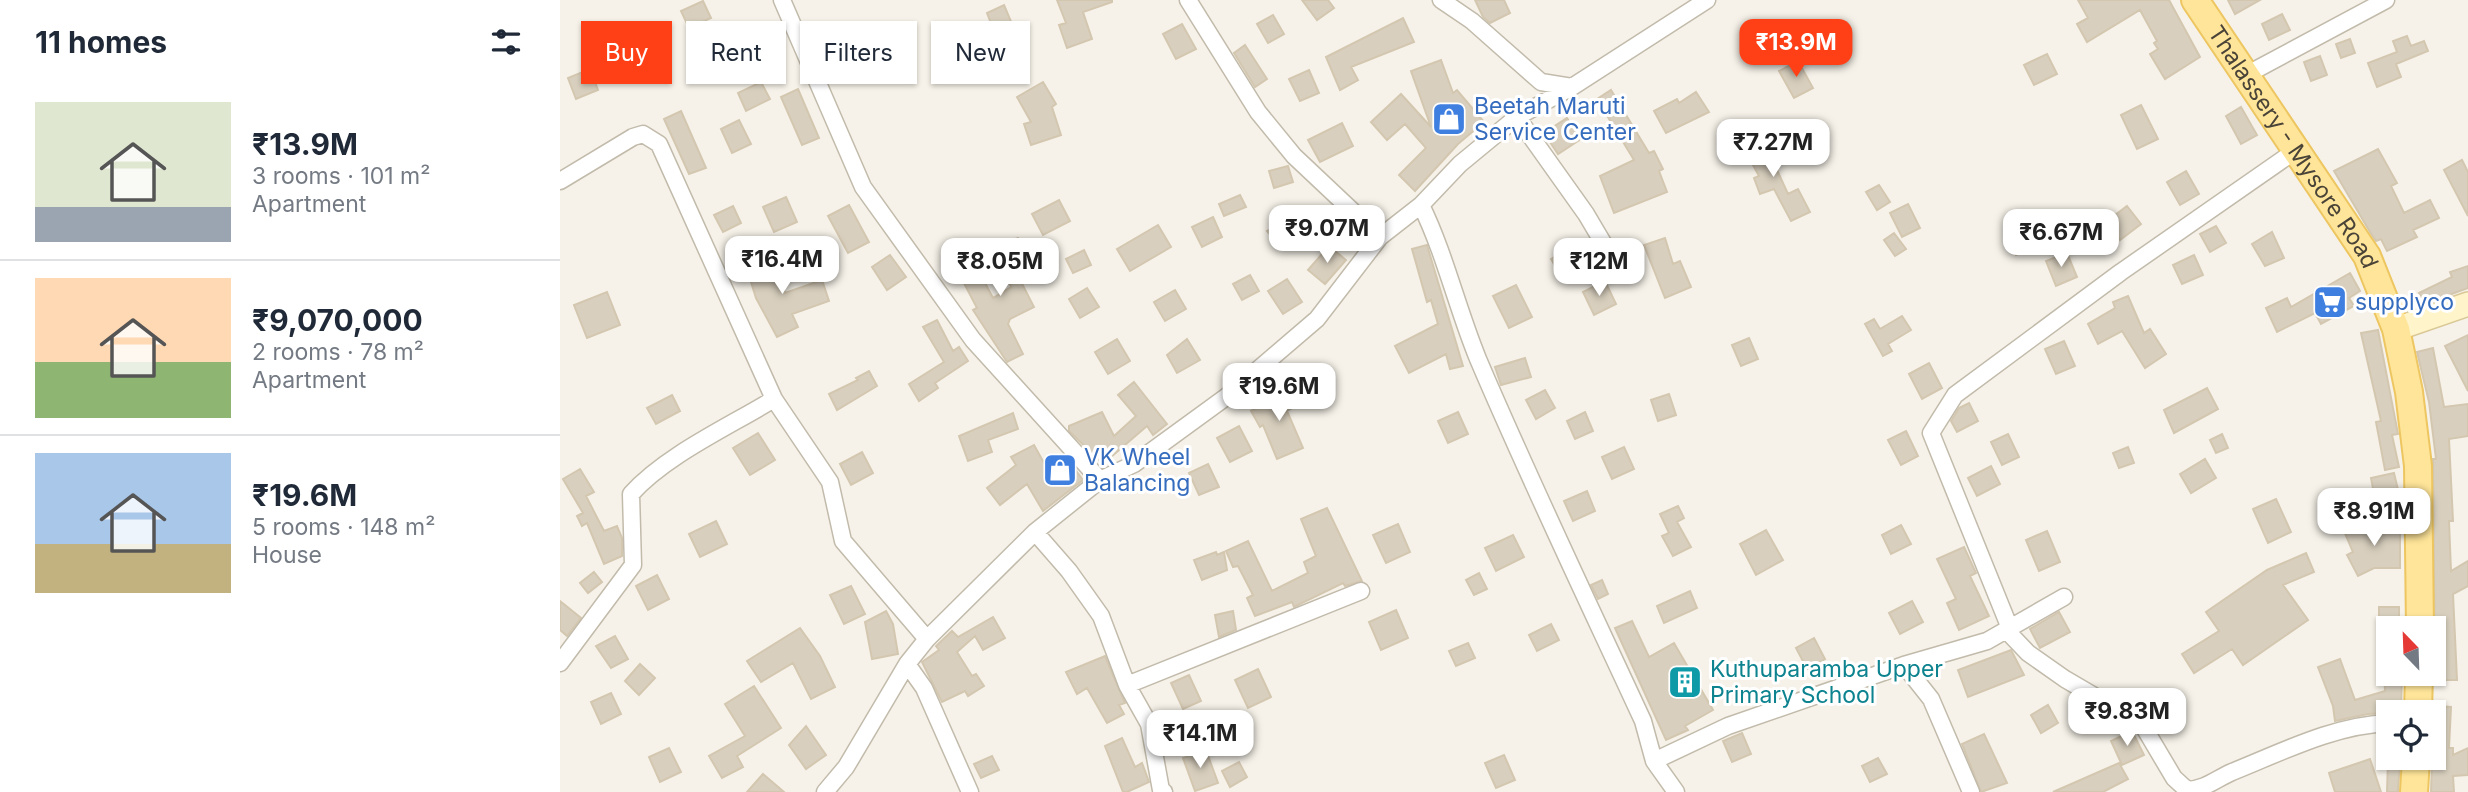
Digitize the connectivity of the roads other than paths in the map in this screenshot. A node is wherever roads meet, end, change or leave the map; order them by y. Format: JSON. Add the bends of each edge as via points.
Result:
{"nodes":[{"id":1,"x":782,"y":0,"type":"edge"},
{"id":2,"x":1188,"y":0,"type":"edge"},
{"id":3,"x":1441,"y":0,"type":"edge"},
{"id":4,"x":1707,"y":0,"type":"edge"},
{"id":5,"x":2195,"y":0,"type":"edge"},
{"id":6,"x":2386,"y":0,"type":"edge"},
{"id":7,"x":2244,"y":76,"type":"junction"},
{"id":8,"x":1572,"y":87,"type":"junction"},
{"id":9,"x":1517,"y":117,"type":"junction"},
{"id":10,"x":2295,"y":151,"type":"junction"},
{"id":11,"x":560,"y":181,"type":"edge"},
{"id":12,"x":1421,"y":205,"type":"junction"},
{"id":13,"x":1380,"y":237,"type":"junction"},
{"id":14,"x":1615,"y":263,"type":"dead end"},
{"id":15,"x":2468,"y":304,"type":"edge"},
{"id":16,"x":2396,"y":329,"type":"junction"},
{"id":17,"x":775,"y":399,"type":"junction"},
{"id":18,"x":1100,"y":480,"type":"junction"},
{"id":19,"x":1035,"y":532,"type":"junction"},
{"id":20,"x":1361,"y":591,"type":"dead end"},
{"id":21,"x":2064,"y":597,"type":"dead end"},
{"id":22,"x":2420,"y":616,"type":"edge"},
{"id":23,"x":2008,"y":629,"type":"junction"},
{"id":24,"x":927,"y":639,"type":"junction"},
{"id":25,"x":560,"y":663,"type":"edge"},
{"id":26,"x":907,"y":664,"type":"junction"},
{"id":27,"x":1904,"y":665,"type":"junction"},
{"id":28,"x":1127,"y":685,"type":"junction"},
{"id":29,"x":2376,"y":726,"type":"edge"},
{"id":30,"x":1654,"y":761,"type":"junction"},
{"id":31,"x":2415,"y":770,"type":"edge"},
{"id":32,"x":1160,"y":791,"type":"edge"},
{"id":33,"x":2187,"y":791,"type":"edge"},
{"id":34,"x":825,"y":792,"type":"edge"},
{"id":35,"x":970,"y":792,"type":"edge"},
{"id":36,"x":1676,"y":792,"type":"edge"},
{"id":37,"x":1971,"y":792,"type":"edge"},
{"id":38,"x":2414,"y":792,"type":"edge"}],
"edges":[{"from":1,"to":18,"type":"street","via":[[863,187],[973,340]]},
{"from":2,"to":13,"type":"street","via":[[1258,113],[1294,156]]},
{"from":3,"to":8,"type":"street","via":[[1541,82]]},
{"from":4,"to":8,"type":"street"},
{"from":5,"to":7,"type":"main road","name":"Thalassery - Mysore Road"},
{"from":6,"to":7,"type":"street"},
{"from":7,"to":10,"type":"main road","name":"Thalassery - Mysore Road"},
{"from":8,"to":9,"type":"street"},
{"from":9,"to":12,"type":"street","via":[[1460,164]]},
{"from":9,"to":14,"type":"street"},
{"from":10,"to":16,"type":"main road","name":"Thalassery - Mysore Road","via":[[2367,256]]},
{"from":10,"to":23,"type":"street","via":[[2120,272],[1955,395],[1931,433]]},
{"from":11,"to":17,"type":"street","via":[[633,137],[652,136]]},
{"from":12,"to":13,"type":"street"},
{"from":12,"to":30,"type":"street","via":[[1468,336],[1643,720]]},
{"from":13,"to":18,"type":"street","via":[[1317,319],[1226,397],[1134,464]]},
{"from":15,"to":16,"type":"main road"},
{"from":16,"to":22,"type":"main road","name":"Thalassery - Mysore Road","via":[[2410,392],[2417,466]]},
{"from":17,"to":24,"type":"street","via":[[830,482],[843,541]]},
{"from":17,"to":25,"type":"street","via":[[678,457],[631,494],[634,565]]},
{"from":18,"to":19,"type":"street"},
{"from":19,"to":24,"type":"street"},
{"from":19,"to":28,"type":"street","via":[[1101,616]]},
{"from":20,"to":28,"type":"street"},
{"from":21,"to":23,"type":"street"},
{"from":23,"to":27,"type":"street","via":[[1987,641]]},
{"from":23,"to":33,"type":"street","via":[[2028,653],[2143,724]]},
{"from":24,"to":26,"type":"street"},
{"from":26,"to":34,"type":"street","via":[[846,767]]},
{"from":26,"to":35,"type":"street","via":[[924,688]]},
{"from":27,"to":30,"type":"street","via":[[1728,726]]},
{"from":27,"to":37,"type":"street","via":[[1931,699]]},
{"from":28,"to":32,"type":"street","via":[[1149,724]]},
{"from":29,"to":33,"type":"street","via":[[2315,738]]},
{"from":30,"to":36,"type":"street"},
{"from":31,"to":38,"type":"main road"}]}
